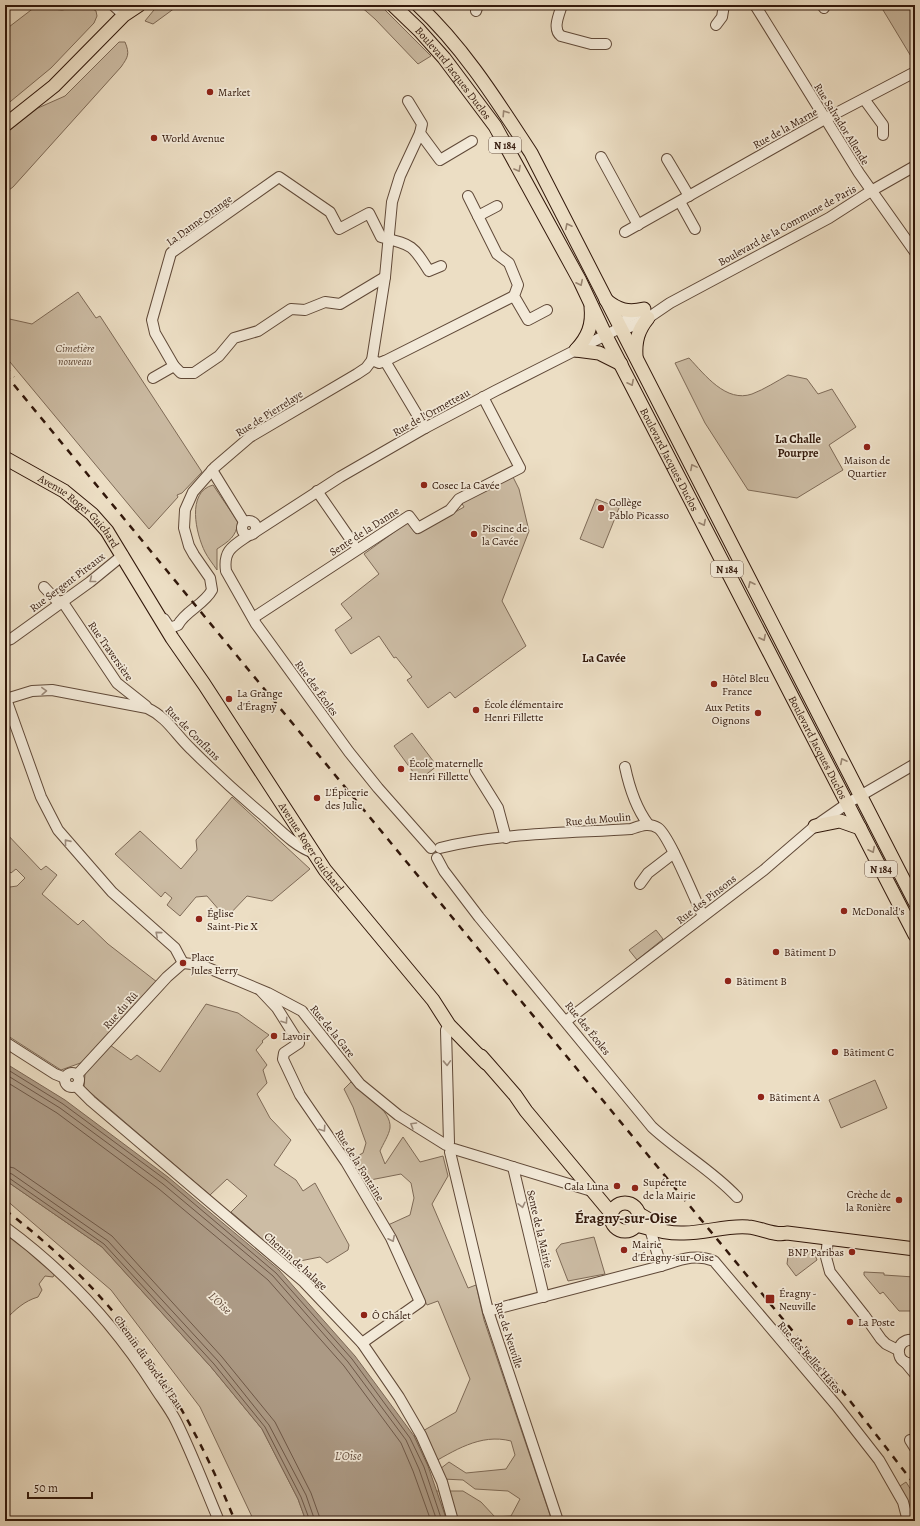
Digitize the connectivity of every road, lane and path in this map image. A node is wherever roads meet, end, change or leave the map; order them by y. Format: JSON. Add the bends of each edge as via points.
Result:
{"nodes":[{"id":1,"x":113,"y":5,"type":"edge"},
{"id":2,"x":139,"y":5,"type":"edge"},
{"id":3,"x":393,"y":5,"type":"edge"},
{"id":4,"x":418,"y":5,"type":"edge"},
{"id":5,"x":562,"y":5,"type":"edge"},
{"id":6,"x":724,"y":5,"type":"edge"},
{"id":7,"x":755,"y":5,"type":"edge"},
{"id":8,"x":126,"y":10,"type":"edge"},
{"id":9,"x":716,"y":25,"type":"dead end"},
{"id":10,"x":606,"y":44,"type":"dead end"},
{"id":11,"x":915,"y":72,"type":"edge"},
{"id":12,"x":864,"y":99,"type":"junction"},
{"id":13,"x":408,"y":101,"type":"dead end"},
{"id":14,"x":825,"y":120,"type":"junction"},
{"id":15,"x":5,"y":125,"type":"edge"},
{"id":16,"x":420,"y":133,"type":"junction"},
{"id":17,"x":883,"y":135,"type":"dead end"},
{"id":18,"x":472,"y":141,"type":"dead end"},
{"id":19,"x":601,"y":157,"type":"dead end"},
{"id":20,"x":667,"y":159,"type":"dead end"},
{"id":21,"x":915,"y":166,"type":"edge"},
{"id":22,"x":871,"y":190,"type":"junction"},
{"id":23,"x":468,"y":196,"type":"dead end"},
{"id":24,"x":684,"y":199,"type":"junction"},
{"id":25,"x":497,"y":206,"type":"dead end"},
{"id":26,"x":478,"y":216,"type":"junction"},
{"id":27,"x":638,"y":225,"type":"junction"},
{"id":28,"x":696,"y":229,"type":"dead end"},
{"id":29,"x":625,"y":232,"type":"dead end"},
{"id":30,"x":388,"y":239,"type":"junction"},
{"id":31,"x":915,"y":252,"type":"edge"},
{"id":32,"x":441,"y":266,"type":"dead end"},
{"id":33,"x":385,"y":277,"type":"junction"},
{"id":34,"x":514,"y":296,"type":"junction"},
{"id":35,"x":604,"y":299,"type":"junction"},
{"id":36,"x":590,"y":304,"type":"junction"},
{"id":37,"x":547,"y":310,"type":"dead end"},
{"id":38,"x":646,"y":314,"type":"junction"},
{"id":39,"x":620,"y":328,"type":"junction"},
{"id":40,"x":606,"y":336,"type":"junction"},
{"id":41,"x":576,"y":350,"type":"junction"},
{"id":42,"x":637,"y":359,"type":"junction"},
{"id":43,"x":372,"y":360,"type":"junction"},
{"id":44,"x":385,"y":361,"type":"junction"},
{"id":45,"x":621,"y":364,"type":"junction"},
{"id":46,"x":174,"y":366,"type":"junction"},
{"id":47,"x":153,"y":378,"type":"dead end"},
{"id":48,"x":483,"y":397,"type":"junction"},
{"id":49,"x":425,"y":428,"type":"junction"},
{"id":50,"x":5,"y":458,"type":"edge"},
{"id":51,"x":5,"y":464,"type":"edge"},
{"id":52,"x":212,"y":470,"type":"junction"},
{"id":53,"x":30,"y":472,"type":"junction"},
{"id":54,"x":317,"y":491,"type":"junction"},
{"id":55,"x":273,"y":519,"type":"junction"},
{"id":56,"x":249,"y":522,"type":"junction"},
{"id":57,"x":252,"y":534,"type":"junction"},
{"id":58,"x":353,"y":543,"type":"dead end"},
{"id":59,"x":123,"y":555,"type":"junction"},
{"id":60,"x":44,"y":587,"type":"dead end"},
{"id":61,"x":60,"y":602,"type":"junction"},
{"id":62,"x":252,"y":618,"type":"junction"},
{"id":63,"x":173,"y":626,"type":"junction"},
{"id":64,"x":5,"y":641,"type":"edge"},
{"id":65,"x":5,"y":698,"type":"edge"},
{"id":66,"x":147,"y":708,"type":"junction"},
{"id":67,"x":915,"y":764,"type":"edge"},
{"id":68,"x":625,"y":767,"type":"dead end"},
{"id":69,"x":476,"y":770,"type":"dead end"},
{"id":70,"x":832,"y":771,"type":"junction"},
{"id":71,"x":863,"y":792,"type":"junction"},
{"id":72,"x":848,"y":803,"type":"junction"},
{"id":73,"x":648,"y":824,"type":"junction"},
{"id":74,"x":815,"y":826,"type":"junction"},
{"id":75,"x":876,"y":826,"type":"junction"},
{"id":76,"x":860,"y":828,"type":"junction"},
{"id":77,"x":506,"y":838,"type":"junction"},
{"id":78,"x":436,"y":851,"type":"junction"},
{"id":79,"x":314,"y":853,"type":"junction"},
{"id":80,"x":674,"y":853,"type":"junction"},
{"id":81,"x":640,"y":884,"type":"dead end"},
{"id":82,"x":915,"y":902,"type":"edge"},
{"id":83,"x":703,"y":916,"type":"junction"},
{"id":84,"x":915,"y":935,"type":"edge"},
{"id":85,"x":183,"y":963,"type":"junction"},
{"id":86,"x":260,"y":991,"type":"junction"},
{"id":87,"x":432,"y":1000,"type":"junction"},
{"id":88,"x":566,"y":1021,"type":"junction"},
{"id":89,"x":450,"y":1025,"type":"junction"},
{"id":90,"x":465,"y":1035,"type":"junction"},
{"id":91,"x":5,"y":1042,"type":"edge"},
{"id":92,"x":489,"y":1067,"type":"junction"},
{"id":93,"x":78,"y":1075,"type":"junction"},
{"id":94,"x":65,"y":1078,"type":"junction"},
{"id":95,"x":76,"y":1086,"type":"junction"},
{"id":96,"x":450,"y":1147,"type":"junction"},
{"id":97,"x":513,"y":1167,"type":"junction"},
{"id":98,"x":595,"y":1192,"type":"junction"},
{"id":99,"x":737,"y":1197,"type":"dead end"},
{"id":100,"x":613,"y":1210,"type":"junction"},
{"id":101,"x":637,"y":1220,"type":"junction"},
{"id":102,"x":5,"y":1227,"type":"edge"},
{"id":103,"x":650,"y":1229,"type":"junction"},
{"id":104,"x":787,"y":1233,"type":"junction"},
{"id":105,"x":828,"y":1239,"type":"junction"},
{"id":106,"x":915,"y":1249,"type":"edge"},
{"id":107,"x":661,"y":1266,"type":"junction"},
{"id":108,"x":544,"y":1297,"type":"junction"},
{"id":109,"x":488,"y":1311,"type":"junction"},
{"id":110,"x":915,"y":1340,"type":"edge"},
{"id":111,"x":362,"y":1343,"type":"junction"},
{"id":112,"x":900,"y":1346,"type":"junction"},
{"id":113,"x":910,"y":1363,"type":"edge"},
{"id":114,"x":915,"y":1374,"type":"edge"},
{"id":115,"x":219,"y":1521,"type":"edge"},
{"id":116,"x":453,"y":1521,"type":"edge"},
{"id":117,"x":558,"y":1521,"type":"edge"},
{"id":118,"x":908,"y":1521,"type":"edge"}],
"edges":[{"from":1,"to":8,"type":"street"},
{"from":2,"to":8,"type":"main road"},
{"from":3,"to":36,"type":"main road","name":"Boulevard Jacques Duclos","number":"N 184","one_way":true,"via":[[444,58],[495,126]]},
{"from":35,"to":4,"type":"main road","name":"Boulevard Jacques Duclos","number":"N 184","one_way":true,"via":[[531,153],[485,82]]},
{"from":5,"to":10,"type":"street","via":[[556,28],[561,36],[591,44]]},
{"from":6,"to":9,"type":"street","via":[[722,16]]},
{"from":7,"to":14,"type":"street","name":"Rue Salvador Allende"},
{"from":8,"to":15,"type":"main road","via":[[54,86]]},
{"from":11,"to":12,"type":"street","name":"Rue de la Marne"},
{"from":12,"to":14,"type":"street","name":"Rue de la Marne"},
{"from":12,"to":17,"type":"street","via":[[883,125]]},
{"from":13,"to":16,"type":"street","via":[[422,124]]},
{"from":14,"to":22,"type":"street","name":"Rue Salvador Allende"},
{"from":14,"to":24,"type":"street","name":"Rue de la Marne"},
{"from":16,"to":18,"type":"street","via":[[440,160]]},
{"from":16,"to":30,"type":"street","via":[[400,176],[392,202]]},
{"from":19,"to":27,"type":"street"},
{"from":20,"to":24,"type":"street"},
{"from":21,"to":22,"type":"street","name":"Boulevard de la Commune de Paris"},
{"from":22,"to":31,"type":"street","name":"Rue Salvador Allende"},
{"from":22,"to":38,"type":"street","name":"Boulevard de la Commune de Paris","via":[[828,218]]},
{"from":23,"to":26,"type":"street"},
{"from":24,"to":27,"type":"street","name":"Rue de la Marne"},
{"from":24,"to":28,"type":"street"},
{"from":25,"to":26,"type":"street"},
{"from":26,"to":34,"type":"street","via":[[497,254],[509,263],[518,285]]},
{"from":27,"to":29,"type":"street","name":"Rue de la Marne"},
{"from":30,"to":32,"type":"street","via":[[407,244],[417,252],[429,271]]},
{"from":30,"to":33,"type":"street"},
{"from":30,"to":46,"type":"street","name":"La Danne Orange","via":[[381,237],[369,214],[338,229],[330,212],[279,177],[171,253],[152,320],[155,333]]},
{"from":33,"to":43,"type":"street"},
{"from":33,"to":46,"type":"street","via":[[340,304],[325,302],[305,310],[291,309],[258,331],[234,338],[219,356],[194,373],[181,373]]},
{"from":34,"to":37,"type":"street","via":[[528,320]]},
{"from":34,"to":44,"type":"street"},
{"from":35,"to":38,"type":"main road","via":[[622,310]]},
{"from":35,"to":39,"type":"main road","name":"Boulevard Jacques Duclos","number":"N 184"},
{"from":36,"to":39,"type":"main road","number":"N 184"},
{"from":36,"to":40,"type":"main road","name":"Boulevard Jacques Duclos","number":"N 184"},
{"from":36,"to":41,"type":"main road","via":[[590,329]]},
{"from":38,"to":39,"type":"street","name":"Boulevard de la Commune de Paris","via":[[630,327]]},
{"from":38,"to":42,"type":"main road","via":[[637,337]]},
{"from":39,"to":40,"type":"street","name":"Boulevard de la Commune de Paris"},
{"from":39,"to":42,"type":"main road","name":"Boulevard Jacques Duclos","number":"N 184"},
{"from":40,"to":41,"type":"street","name":"Rue de l'Ormetteau"},
{"from":40,"to":42,"type":"main road","number":"N 184"},
{"from":40,"to":45,"type":"main road","name":"Boulevard Jacques Duclos","number":"N 184"},
{"from":41,"to":45,"type":"main road","via":[[599,353]]},
{"from":41,"to":48,"type":"street","name":"Rue de l'Ormetteau"},
{"from":71,"to":42,"type":"main road","name":"Boulevard Jacques Duclos","number":"N 184","one_way":true},
{"from":43,"to":44,"type":"street","via":[[379,363]]},
{"from":43,"to":52,"type":"street","name":"Rue de Pierrelaye","via":[[357,374],[250,437]]},
{"from":44,"to":49,"type":"street"},
{"from":45,"to":70,"type":"main road","name":"Boulevard Jacques Duclos","number":"N 184","one_way":true},
{"from":46,"to":47,"type":"street"},
{"from":48,"to":49,"type":"street","name":"Rue de l'Ormetteau"},
{"from":48,"to":62,"type":"street","name":"Sente de la Danne","via":[[520,468],[459,500],[450,510],[418,528],[409,516]]},
{"from":49,"to":54,"type":"street","name":"Rue de l'Ormetteau"},
{"from":50,"to":53,"type":"main road","name":"Avenue Roger Guichard"},
{"from":51,"to":53,"type":"main road","name":"Avenue Roger Guichard"},
{"from":52,"to":56,"type":"street"},
{"from":52,"to":63,"type":"street","name":"Rue de Pierrelaye","via":[[187,502],[184,528],[189,546],[210,578],[212,590],[197,607]]},
{"from":53,"to":59,"type":"main road","name":"Avenue Roger Guichard","via":[[64,491],[85,508],[107,531]]},
{"from":54,"to":55,"type":"street","name":"Rue de l'Ormetteau"},
{"from":54,"to":58,"type":"street","name":"Sente de la Danne"},
{"from":55,"to":56,"type":"street","name":"Rue de l'Ormetteau"},
{"from":55,"to":57,"type":"street","name":"Rue de l'Ormetteau"},
{"from":56,"to":57,"type":"street","via":[[242,529],[244,533]]},
{"from":57,"to":62,"type":"street","name":"Rue des Écoles","via":[[227,553],[224,561],[226,571]]},
{"from":59,"to":61,"type":"street","name":"Rue Sergent Pireaux","one_way":true},
{"from":59,"to":63,"type":"main road","name":"Avenue Roger Guichard"},
{"from":59,"to":63,"type":"main road","name":"Avenue Roger Guichard","via":[[144,593]]},
{"from":60,"to":61,"type":"street","name":"Rue Traversière"},
{"from":61,"to":64,"type":"street","name":"Rue Sergent Pireaux"},
{"from":61,"to":66,"type":"street","name":"Rue Traversière","via":[[117,683]]},
{"from":62,"to":78,"type":"street","name":"Rue des Écoles","via":[[349,752]]},
{"from":63,"to":79,"type":"main road","name":"Avenue Roger Guichard","via":[[204,684]]},
{"from":65,"to":66,"type":"street","name":"Rue de Conflans","one_way":true,"via":[[32,691],[52,690]]},
{"from":85,"to":65,"type":"street","one_way":true,"via":[[175,948],[112,892],[58,830],[41,797]]},
{"from":66,"to":79,"type":"street","name":"Rue de Conflans","via":[[161,716],[190,749],[279,829],[304,849]]},
{"from":67,"to":71,"type":"street","name":"Rue des Pinsons"},
{"from":68,"to":73,"type":"street","via":[[628,781]]},
{"from":69,"to":77,"type":"street","via":[[498,808]]},
{"from":70,"to":71,"type":"main road","number":"N 184","via":[[839,774],[847,784]]},
{"from":70,"to":72,"type":"main road","name":"Boulevard Jacques Duclos","number":"N 184"},
{"from":71,"to":72,"type":"street","name":"Rue des Pinsons"},
{"from":71,"to":75,"type":"main road","name":"Boulevard Jacques Duclos","number":"N 184"},
{"from":72,"to":74,"type":"street","name":"Rue des Pinsons"},
{"from":72,"to":75,"type":"main road","number":"N 184","via":[[869,823]]},
{"from":72,"to":76,"type":"main road","name":"Boulevard Jacques Duclos","number":"N 184"},
{"from":73,"to":77,"type":"street","name":"Rue du Moulin","via":[[631,829]]},
{"from":73,"to":80,"type":"street","name":"Rue du Moulin","via":[[659,828]]},
{"from":74,"to":76,"type":"main road","via":[[840,821]]},
{"from":74,"to":83,"type":"street","name":"Rue des Pinsons"},
{"from":75,"to":82,"type":"main road","name":"Boulevard Jacques Duclos","number":"N 184"},
{"from":76,"to":84,"type":"main road","name":"Boulevard Jacques Duclos","number":"N 184","one_way":true},
{"from":77,"to":78,"type":"street","name":"Rue du Moulin","via":[[450,845]]},
{"from":78,"to":88,"type":"street","name":"Rue des Écoles","via":[[444,871],[479,918]]},
{"from":79,"to":87,"type":"main road","name":"Avenue Roger Guichard","via":[[337,886]]},
{"from":80,"to":81,"type":"street","via":[[648,873]]},
{"from":80,"to":83,"type":"street","name":"Rue du Moulin"},
{"from":83,"to":88,"type":"street","name":"Rue des Pinsons"},
{"from":85,"to":86,"type":"street","name":"Rue de la Gare","via":[[200,966]]},
{"from":85,"to":93,"type":"street","name":"Rue du Rû","via":[[167,977]]},
{"from":96,"to":86,"type":"street","name":"Rue de la Gare","one_way":true,"via":[[398,1115],[360,1084],[302,1011]]},
{"from":86,"to":111,"type":"street","name":"Rue de la Fontaine","one_way":true,"via":[[277,1008],[299,1043],[284,1053],[283,1059],[297,1089],[346,1162],[391,1238],[420,1302]]},
{"from":87,"to":89,"type":"main road","name":"Avenue Roger Guichard"},
{"from":87,"to":90,"type":"main road","name":"Avenue Roger Guichard","via":[[455,1020]]},
{"from":88,"to":99,"type":"street","name":"Rue des Écoles","via":[[652,1127],[725,1184]]},
{"from":89,"to":90,"type":"main road","via":[[453,1024]]},
{"from":89,"to":92,"type":"main road","name":"Avenue Roger Guichard"},
{"from":89,"to":96,"type":"street","name":"Rue de Neuville","one_way":true,"via":[[446,1030]]},
{"from":90,"to":92,"type":"main road","name":"Avenue Roger Guichard"},
{"from":91,"to":94,"type":"street"},
{"from":92,"to":98,"type":"main road","name":"Avenue Roger Guichard"},
{"from":93,"to":94,"type":"street","via":[[69,1073]]},
{"from":93,"to":95,"type":"street"},
{"from":94,"to":95,"type":"street","via":[[67,1085]]},
{"from":95,"to":111,"type":"street","name":"Chemin de halage","via":[[304,1282]]},
{"from":96,"to":97,"type":"street","name":"Rue de la Gare"},
{"from":96,"to":109,"type":"street","name":"Rue de Neuville"},
{"from":97,"to":98,"type":"street","name":"Rue de la Gare"},
{"from":97,"to":108,"type":"street","name":"Sente de la Mairie","one_way":true},
{"from":98,"to":100,"type":"main road","name":"Avenue Roger Guichard"},
{"from":100,"to":101,"type":"main road","via":[[623,1202],[632,1204]]},
{"from":100,"to":101,"type":"main road","via":[[612,1222],[619,1229],[628,1230]]},
{"from":101,"to":103,"type":"main road"},
{"from":101,"to":104,"type":"main road","via":[[669,1227],[698,1228],[745,1222],[779,1227]]},
{"from":102,"to":115,"type":"street","name":"Chemin du Bord de l'Eau","via":[[70,1282],[109,1324],[143,1370],[176,1420]]},
{"from":103,"to":104,"type":"main road","via":[[684,1233],[736,1226],[777,1234]]},
{"from":103,"to":107,"type":"street"},
{"from":104,"to":105,"type":"main road"},
{"from":105,"to":106,"type":"main road"},
{"from":105,"to":112,"type":"street","via":[[826,1257],[830,1272],[886,1344]]},
{"from":107,"to":108,"type":"street","name":"Rue des Belles Hâtes"},
{"from":107,"to":118,"type":"street","name":"Rue des Belles Hâtes","via":[[697,1256],[718,1264],[879,1460],[903,1502]]},
{"from":108,"to":109,"type":"street","name":"Rue des Belles Hâtes"},
{"from":109,"to":117,"type":"street","name":"Rue de Neuville"},
{"from":110,"to":112,"type":"street","via":[[910,1339]]},
{"from":111,"to":116,"type":"street","name":"Chemin de halage","via":[[399,1397],[421,1436],[442,1482]]},
{"from":112,"to":113,"type":"street","via":[[900,1357]]},
{"from":113,"to":114,"type":"street"}]}
